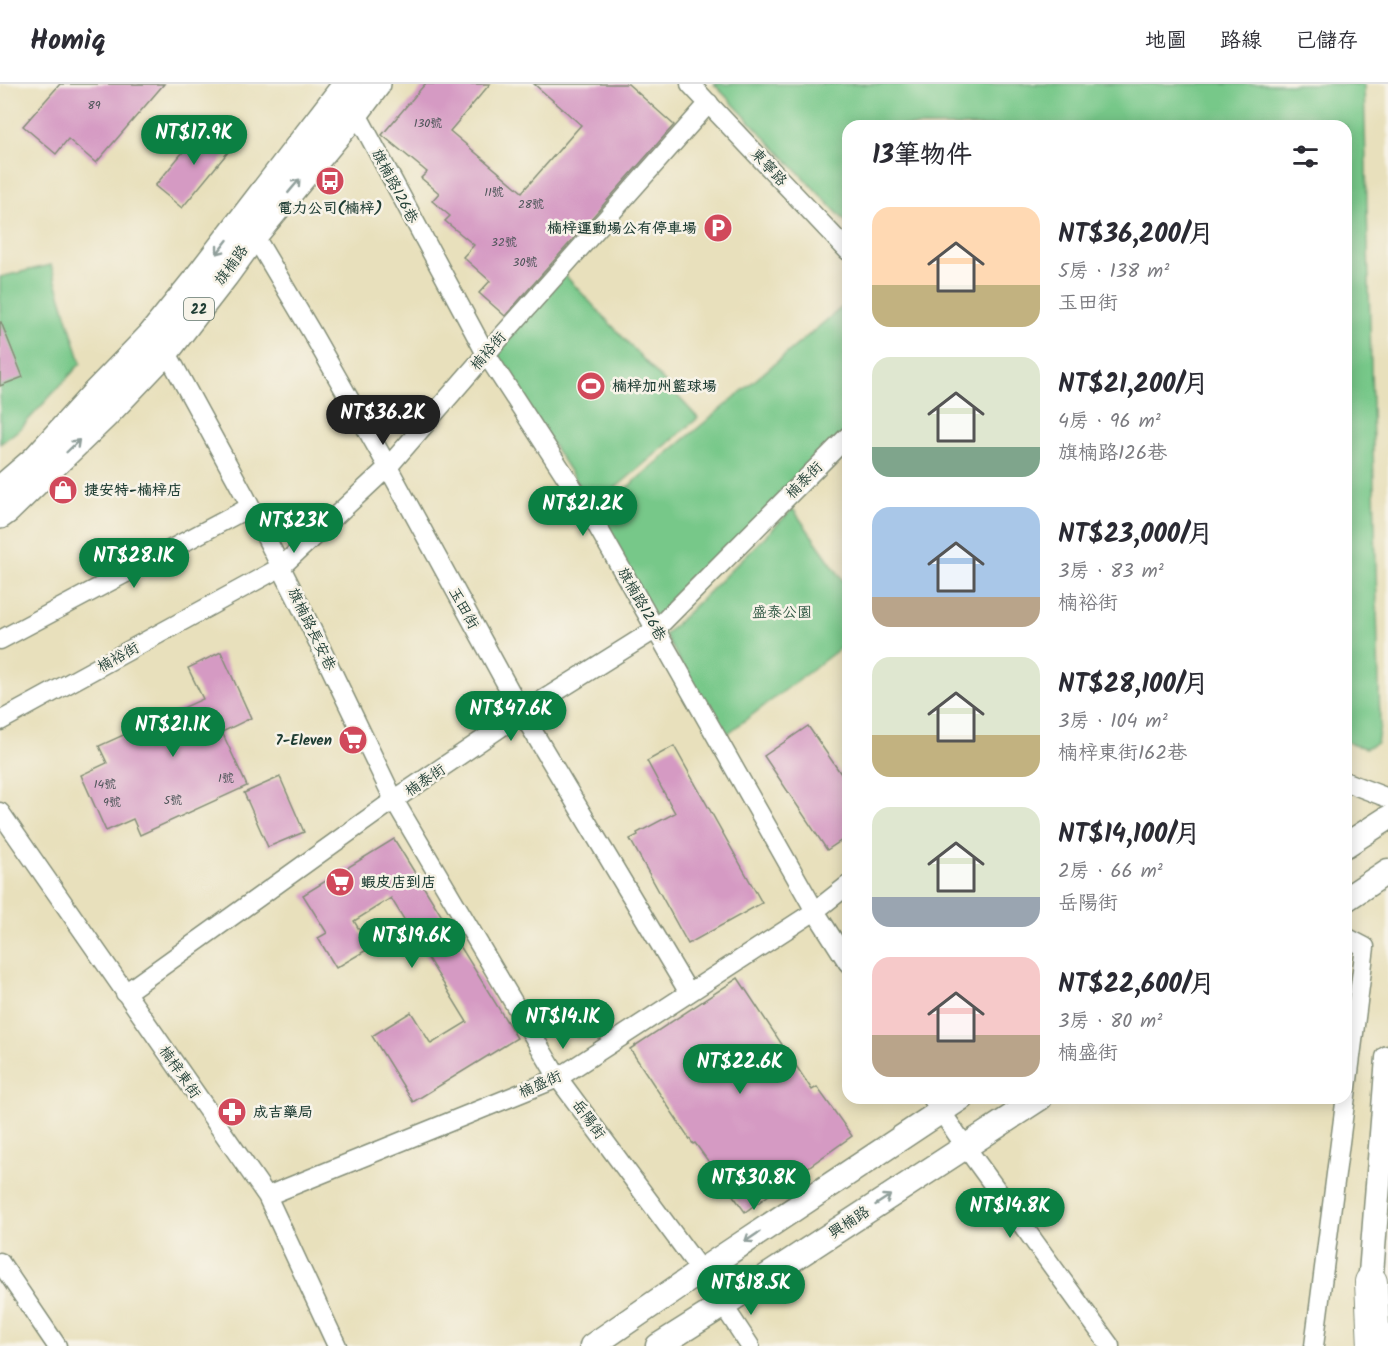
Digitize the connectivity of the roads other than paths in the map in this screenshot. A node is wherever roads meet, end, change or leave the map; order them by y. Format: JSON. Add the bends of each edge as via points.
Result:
{"nodes":[{"id":1,"x":377,"y":84,"type":"edge"},
{"id":2,"x":690,"y":84,"type":"edge"},
{"id":3,"x":347,"y":97,"type":"edge"},
{"id":4,"x":710,"y":104,"type":"junction"},
{"id":5,"x":247,"y":229,"type":"junction"},
{"id":6,"x":842,"y":245,"type":"edge"},
{"id":7,"x":159,"y":344,"type":"junction"},
{"id":8,"x":486,"y":354,"type":"junction"},
{"id":9,"x":842,"y":442,"type":"edge"},
{"id":10,"x":388,"y":467,"type":"junction"},
{"id":11,"x":0,"y":490,"type":"edge"},
{"id":12,"x":250,"y":507,"type":"junction"},
{"id":13,"x":0,"y":515,"type":"edge"},
{"id":14,"x":281,"y":567,"type":"junction"},
{"id":15,"x":656,"y":629,"type":"junction"},
{"id":16,"x":0,"y":640,"type":"edge"},
{"id":17,"x":522,"y":713,"type":"junction"},
{"id":18,"x":0,"y":721,"type":"edge"},
{"id":19,"x":1352,"y":784,"type":"edge"},
{"id":20,"x":1388,"y":798,"type":"edge"},
{"id":21,"x":394,"y":800,"type":"junction"},
{"id":22,"x":0,"y":812,"type":"edge"},
{"id":23,"x":1388,"y":818,"type":"edge"},
{"id":24,"x":1352,"y":841,"type":"edge"},
{"id":25,"x":1388,"y":871,"type":"edge"},
{"id":26,"x":842,"y":890,"type":"edge"},
{"id":27,"x":1352,"y":896,"type":"edge"},
{"id":28,"x":815,"y":911,"type":"junction"},
{"id":29,"x":1352,"y":940,"type":"edge"},
{"id":30,"x":842,"y":954,"type":"edge"},
{"id":31,"x":125,"y":993,"type":"junction"},
{"id":32,"x":689,"y":993,"type":"junction"},
{"id":33,"x":1352,"y":1049,"type":"edge"},
{"id":34,"x":1388,"y":1058,"type":"edge"},
{"id":35,"x":558,"y":1078,"type":"junction"},
{"id":36,"x":1031,"y":1104,"type":"edge"},
{"id":37,"x":1345,"y":1104,"type":"edge"},
{"id":38,"x":936,"y":1105,"type":"edge"},
{"id":39,"x":965,"y":1146,"type":"junction"},
{"id":40,"x":267,"y":1196,"type":"junction"},
{"id":41,"x":0,"y":1262,"type":"edge"},
{"id":42,"x":701,"y":1271,"type":"junction"},
{"id":43,"x":1371,"y":1282,"type":"junction"},
{"id":44,"x":723,"y":1305,"type":"junction"},
{"id":45,"x":1106,"y":1344,"type":"edge"},
{"id":46,"x":57,"y":1346,"type":"edge"},
{"id":47,"x":337,"y":1346,"type":"edge"},
{"id":48,"x":592,"y":1346,"type":"edge"},
{"id":49,"x":658,"y":1346,"type":"edge"},
{"id":50,"x":750,"y":1346,"type":"edge"},
{"id":51,"x":1314,"y":1346,"type":"edge"},
{"id":52,"x":1365,"y":1346,"type":"edge"},
{"id":53,"x":1374,"y":1346,"type":"edge"}],
"edges":[{"from":1,"to":3,"type":"main road","name":"旗楠路","number":"22"},
{"from":2,"to":4,"type":"street","name":"東寧路"},
{"from":3,"to":5,"type":"main road","name":"旗楠路","number":"22"},
{"from":3,"to":8,"type":"street","name":"旗楠路126巷"},
{"from":4,"to":6,"type":"street","name":"東寧路"},
{"from":4,"to":8,"type":"street","name":"楠裕街"},
{"from":5,"to":7,"type":"main road","name":"旗楠路","number":"22"},
{"from":5,"to":10,"type":"street","name":"玉田街"},
{"from":7,"to":11,"type":"main road","name":"旗楠路","number":"22","via":[[94,395],[35,460]]},
{"from":7,"to":12,"type":"street","name":"旗楠路長安巷"},
{"from":13,"to":7,"type":"main road","name":"旗楠路","number":"22","one_way":true,"via":[[98,422]]},
{"from":8,"to":10,"type":"street","name":"楠裕街"},
{"from":8,"to":15,"type":"street","name":"旗楠路126巷","via":[[592,517]]},
{"from":9,"to":15,"type":"street","name":"楠泰街"},
{"from":10,"to":14,"type":"street","name":"楠裕街"},
{"from":10,"to":17,"type":"street","name":"玉田街"},
{"from":12,"to":14,"type":"street","name":"旗楠路長安巷"},
{"from":12,"to":16,"type":"street"},
{"from":14,"to":18,"type":"street","name":"楠裕街"},
{"from":14,"to":21,"type":"street","name":"旗楠路長安巷"},
{"from":15,"to":17,"type":"street","name":"楠泰街"},
{"from":15,"to":28,"type":"street","name":"旗楠路126巷"},
{"from":17,"to":21,"type":"street","name":"楠泰街"},
{"from":17,"to":32,"type":"street","name":"玉田街"},
{"from":19,"to":20,"type":"street"},
{"from":21,"to":31,"type":"street","name":"楠泰街"},
{"from":21,"to":35,"type":"street","name":"岳陽街"},
{"from":22,"to":31,"type":"street","name":"楠梓東街"},
{"from":23,"to":24,"type":"street"},
{"from":25,"to":27,"type":"street"},
{"from":26,"to":28,"type":"street","name":"楠盛街"},
{"from":28,"to":30,"type":"street","name":"旗楠路126巷"},
{"from":28,"to":32,"type":"street","name":"楠盛街"},
{"from":29,"to":33,"type":"street","via":[[1365,947]]},
{"from":31,"to":40,"type":"street","name":"楠梓東街"},
{"from":32,"to":35,"type":"street","name":"楠盛街"},
{"from":34,"to":43,"type":"street"},
{"from":35,"to":40,"type":"street","name":"楠盛街"},
{"from":35,"to":42,"type":"street","name":"岳陽街"},
{"from":36,"to":39,"type":"street","name":"興楠路"},
{"from":37,"to":51,"type":"street"},
{"from":38,"to":39,"type":"street"},
{"from":38,"to":42,"type":"street","one_way":true},
{"from":44,"to":39,"type":"street","name":"興楠路","one_way":true},
{"from":39,"to":45,"type":"street"},
{"from":40,"to":47,"type":"street","name":"楠梓東街"},
{"from":41,"to":46,"type":"street"},
{"from":42,"to":44,"type":"street","name":"岳陽街"},
{"from":42,"to":48,"type":"street"},
{"from":43,"to":52,"type":"street"},
{"from":43,"to":53,"type":"highway"},
{"from":44,"to":49,"type":"street","name":"興楠路"},
{"from":44,"to":50,"type":"street","name":"岳陽街"}]}
